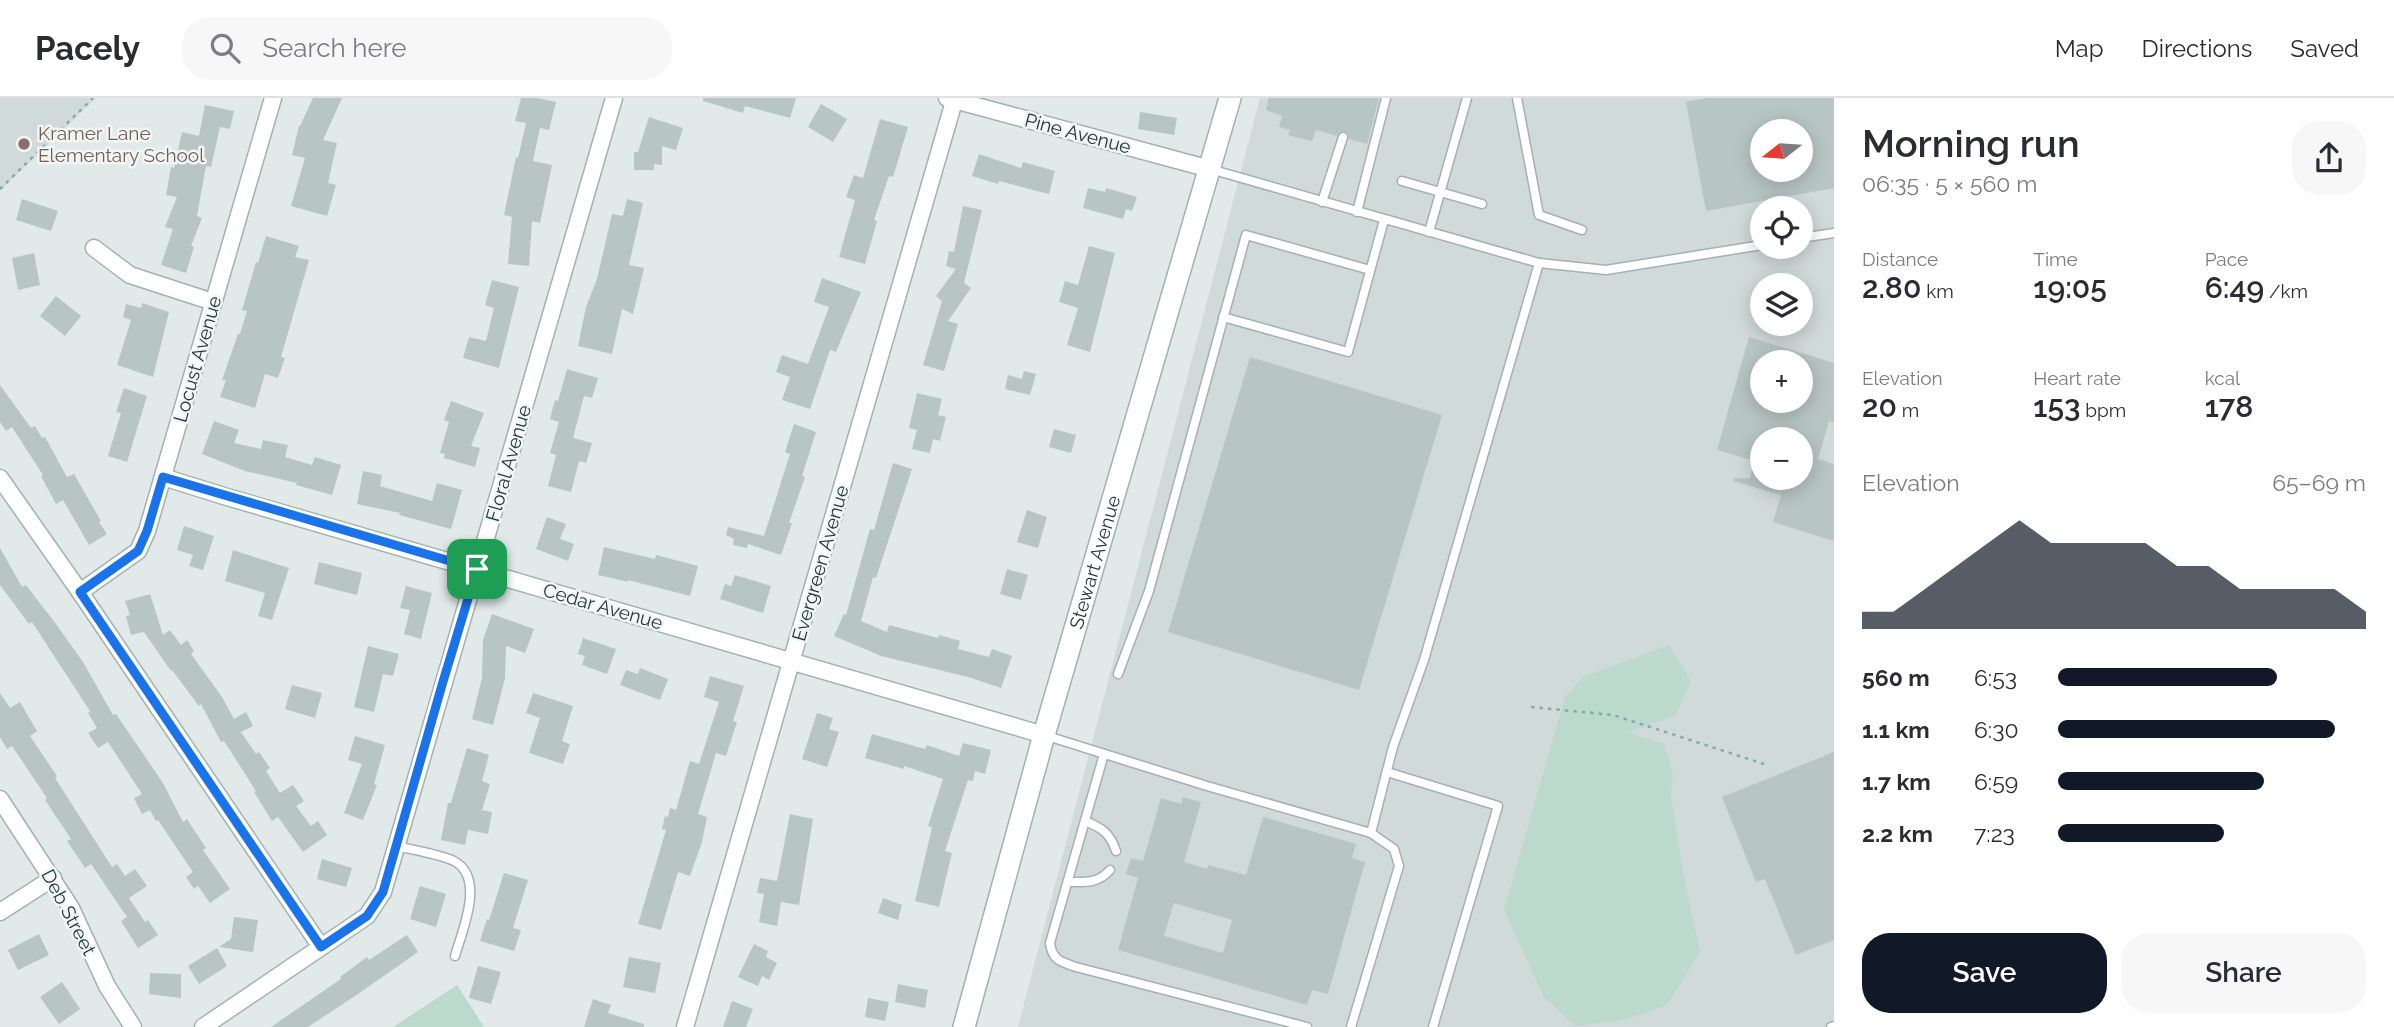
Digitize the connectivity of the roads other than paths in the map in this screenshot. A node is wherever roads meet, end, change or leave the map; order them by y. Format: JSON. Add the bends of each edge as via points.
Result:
{"nodes":[{"id":1,"x":273,"y":98,"type":"edge"},
{"id":2,"x":614,"y":98,"type":"edge"},
{"id":3,"x":1230,"y":98,"type":"edge"},
{"id":4,"x":1386,"y":98,"type":"edge"},
{"id":5,"x":1468,"y":98,"type":"edge"},
{"id":6,"x":1517,"y":98,"type":"edge"},
{"id":7,"x":952,"y":99,"type":"edge"},
{"id":8,"x":1343,"y":137,"type":"dead end"},
{"id":9,"x":1210,"y":169,"type":"junction"},
{"id":10,"x":1402,"y":181,"type":"dead end"},
{"id":11,"x":1440,"y":192,"type":"junction"},
{"id":12,"x":1322,"y":202,"type":"junction"},
{"id":13,"x":1482,"y":204,"type":"dead end"},
{"id":14,"x":1357,"y":212,"type":"junction"},
{"id":15,"x":1384,"y":220,"type":"junction"},
{"id":16,"x":1582,"y":230,"type":"dead end"},
{"id":17,"x":1429,"y":232,"type":"junction"},
{"id":18,"x":1834,"y":233,"type":"edge"},
{"id":19,"x":1813,"y":236,"type":"edge"},
{"id":20,"x":1750,"y":247,"type":"edge"},
{"id":21,"x":94,"y":248,"type":"dead end"},
{"id":22,"x":1539,"y":263,"type":"junction"},
{"id":23,"x":1370,"y":270,"type":"junction"},
{"id":24,"x":213,"y":302,"type":"junction"},
{"id":25,"x":1223,"y":317,"type":"junction"},
{"id":26,"x":163,"y":477,"type":"junction"},
{"id":27,"x":0,"y":478,"type":"edge"},
{"id":28,"x":477,"y":569,"type":"junction"},
{"id":29,"x":80,"y":592,"type":"junction"},
{"id":30,"x":792,"y":660,"type":"junction"},
{"id":31,"x":1118,"y":674,"type":"dead end"},
{"id":32,"x":1044,"y":735,"type":"junction"},
{"id":33,"x":1104,"y":754,"type":"junction"},
{"id":34,"x":1387,"y":772,"type":"junction"},
{"id":35,"x":0,"y":799,"type":"edge"},
{"id":36,"x":1085,"y":821,"type":"junction"},
{"id":37,"x":1371,"y":833,"type":"junction"},
{"id":38,"x":396,"y":846,"type":"junction"},
{"id":39,"x":1115,"y":851,"type":"dead end"},
{"id":40,"x":1110,"y":870,"type":"dead end"},
{"id":41,"x":53,"y":878,"type":"junction"},
{"id":42,"x":1068,"y":882,"type":"junction"},
{"id":43,"x":0,"y":912,"type":"edge"},
{"id":44,"x":321,"y":947,"type":"junction"},
{"id":45,"x":455,"y":956,"type":"dead end"},
{"id":46,"x":133,"y":1027,"type":"edge"},
{"id":47,"x":203,"y":1027,"type":"edge"},
{"id":48,"x":685,"y":1027,"type":"edge"},
{"id":49,"x":964,"y":1027,"type":"edge"},
{"id":50,"x":1307,"y":1027,"type":"edge"},
{"id":51,"x":1352,"y":1027,"type":"edge"},
{"id":52,"x":1433,"y":1027,"type":"edge"}],
"edges":[{"from":1,"to":24,"type":"street","name":"Locust Avenue"},
{"from":2,"to":28,"type":"street","name":"Floral Avenue"},
{"from":3,"to":9,"type":"main road","name":"Stewart Avenue"},
{"from":4,"to":14,"type":"lane"},
{"from":5,"to":11,"type":"lane"},
{"from":6,"to":16,"type":"lane","via":[[1539,215]]},
{"from":7,"to":9,"type":"street","name":"Pine Avenue"},
{"from":7,"to":30,"type":"street","name":"Evergreen Avenue"},
{"from":8,"to":12,"type":"lane"},
{"from":9,"to":12,"type":"lane"},
{"from":9,"to":32,"type":"main road","name":"Stewart Avenue"},
{"from":10,"to":11,"type":"lane"},
{"from":11,"to":13,"type":"lane"},
{"from":11,"to":17,"type":"lane"},
{"from":12,"to":14,"type":"lane"},
{"from":14,"to":15,"type":"lane"},
{"from":15,"to":17,"type":"lane"},
{"from":15,"to":23,"type":"lane"},
{"from":17,"to":22,"type":"lane"},
{"from":18,"to":19,"type":"lane"},
{"from":20,"to":22,"type":"lane","via":[[1606,270]]},
{"from":21,"to":24,"type":"street","via":[[130,275]]},
{"from":22,"to":34,"type":"lane"},
{"from":23,"to":25,"type":"lane","via":[[1246,235]]},
{"from":23,"to":25,"type":"lane","via":[[1348,352]]},
{"from":24,"to":26,"type":"street","name":"Locust Avenue"},
{"from":25,"to":31,"type":"lane","via":[[1149,591]]},
{"from":26,"to":28,"type":"street","name":"Cedar Avenue"},
{"from":26,"to":29,"type":"street","name":"Locust Avenue","via":[[138,551]]},
{"from":27,"to":29,"type":"street"},
{"from":28,"to":30,"type":"street","name":"Cedar Avenue"},
{"from":28,"to":38,"type":"street","name":"Floral Avenue"},
{"from":29,"to":44,"type":"street"},
{"from":30,"to":32,"type":"street","name":"Cedar Avenue"},
{"from":30,"to":48,"type":"street","name":"Evergreen Avenue"},
{"from":32,"to":33,"type":"lane"},
{"from":32,"to":49,"type":"main road","name":"Stewart Avenue"},
{"from":33,"to":36,"type":"lane"},
{"from":33,"to":37,"type":"lane"},
{"from":34,"to":37,"type":"lane"},
{"from":34,"to":52,"type":"lane","via":[[1498,806]]},
{"from":35,"to":41,"type":"street","name":"Deb Street"},
{"from":36,"to":39,"type":"lane","via":[[1108,833]]},
{"from":36,"to":42,"type":"lane"},
{"from":37,"to":51,"type":"lane","via":[[1394,849],[1399,866]]},
{"from":38,"to":44,"type":"street","name":"Floral Avenue","via":[[383,892],[367,916]]},
{"from":38,"to":45,"type":"lane","via":[[454,861],[470,879],[471,899]]},
{"from":40,"to":42,"type":"lane","via":[[1092,881]]},
{"from":41,"to":43,"type":"street"},
{"from":41,"to":46,"type":"street","name":"Deb Street","via":[[107,986]]},
{"from":42,"to":50,"type":"lane","via":[[1050,943],[1059,962]]},
{"from":44,"to":47,"type":"street","name":"Floral Avenue"}]}
